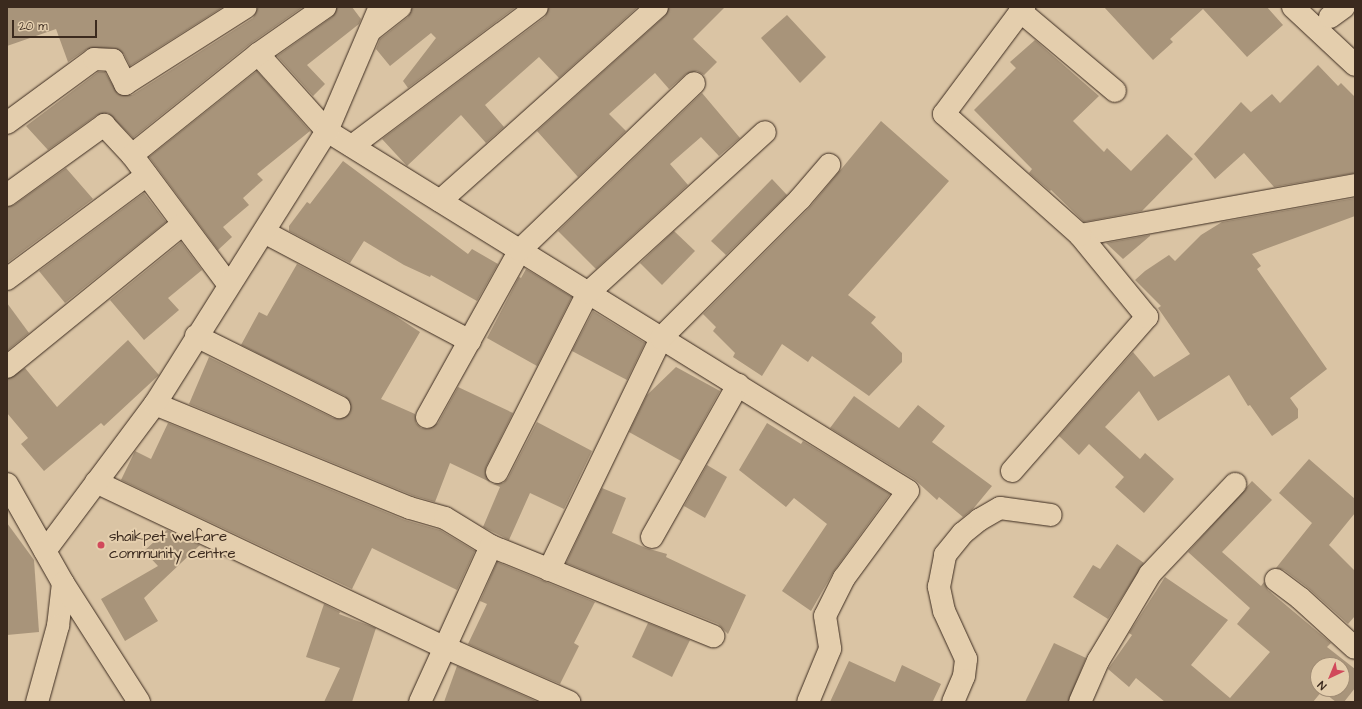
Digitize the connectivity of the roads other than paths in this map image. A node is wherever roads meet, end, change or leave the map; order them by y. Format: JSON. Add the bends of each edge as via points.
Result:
{"nodes":[{"id":1,"x":246,"y":7,"type":"edge"},
{"id":2,"x":325,"y":7,"type":"edge"},
{"id":3,"x":380,"y":7,"type":"edge"},
{"id":4,"x":400,"y":7,"type":"edge"},
{"id":5,"x":537,"y":7,"type":"edge"},
{"id":6,"x":656,"y":7,"type":"edge"},
{"id":7,"x":1293,"y":7,"type":"edge"},
{"id":8,"x":1022,"y":9,"type":"edge"},
{"id":9,"x":370,"y":30,"type":"junction"},
{"id":10,"x":258,"y":54,"type":"junction"},
{"id":11,"x":1355,"y":65,"type":"edge"},
{"id":12,"x":694,"y":83,"type":"dead end"},
{"id":13,"x":1115,"y":91,"type":"dead end"},
{"id":14,"x":7,"y":123,"type":"edge"},
{"id":15,"x":327,"y":131,"type":"junction"},
{"id":16,"x":765,"y":132,"type":"dead end"},
{"id":17,"x":352,"y":146,"type":"junction"},
{"id":18,"x":132,"y":154,"type":"junction"},
{"id":19,"x":829,"y":165,"type":"dead end"},
{"id":20,"x":147,"y":175,"type":"junction"},
{"id":21,"x":1355,"y":185,"type":"edge"},
{"id":22,"x":7,"y":195,"type":"edge"},
{"id":23,"x":440,"y":201,"type":"junction"},
{"id":24,"x":182,"y":224,"type":"junction"},
{"id":25,"x":264,"y":232,"type":"junction"},
{"id":26,"x":1080,"y":235,"type":"junction"},
{"id":27,"x":520,"y":250,"type":"junction"},
{"id":28,"x":7,"y":279,"type":"edge"},
{"id":29,"x":228,"y":284,"type":"junction"},
{"id":30,"x":588,"y":293,"type":"junction"},
{"id":31,"x":196,"y":336,"type":"junction"},
{"id":32,"x":662,"y":338,"type":"junction"},
{"id":33,"x":470,"y":341,"type":"junction"},
{"id":34,"x":7,"y":368,"type":"edge"},
{"id":35,"x":738,"y":385,"type":"junction"},
{"id":36,"x":155,"y":404,"type":"junction"},
{"id":37,"x":339,"y":407,"type":"dead end"},
{"id":38,"x":427,"y":417,"type":"dead end"},
{"id":39,"x":1012,"y":471,"type":"dead end"},
{"id":40,"x":497,"y":472,"type":"dead end"},
{"id":41,"x":96,"y":482,"type":"junction"},
{"id":42,"x":7,"y":484,"type":"edge"},
{"id":43,"x":1235,"y":484,"type":"dead end"},
{"id":44,"x":1051,"y":515,"type":"dead end"},
{"id":45,"x":652,"y":538,"type":"dead end"},
{"id":46,"x":491,"y":546,"type":"junction"},
{"id":47,"x":45,"y":551,"type":"junction"},
{"id":48,"x":549,"y":570,"type":"junction"},
{"id":49,"x":1276,"y":580,"type":"dead end"},
{"id":50,"x":63,"y":583,"type":"junction"},
{"id":51,"x":713,"y":636,"type":"dead end"},
{"id":52,"x":444,"y":647,"type":"junction"},
{"id":53,"x":1355,"y":648,"type":"edge"},
{"id":54,"x":563,"y":701,"type":"edge"},
{"id":55,"x":37,"y":702,"type":"edge"},
{"id":56,"x":139,"y":702,"type":"edge"},
{"id":57,"x":420,"y":702,"type":"edge"},
{"id":58,"x":808,"y":702,"type":"edge"},
{"id":59,"x":953,"y":702,"type":"edge"},
{"id":60,"x":1080,"y":702,"type":"edge"}],
"edges":[{"from":1,"to":14,"type":"street","via":[[125,84],[113,60],[94,59]]},
{"from":2,"to":10,"type":"street"},
{"from":3,"to":9,"type":"street"},
{"from":4,"to":9,"type":"street"},
{"from":5,"to":17,"type":"street"},
{"from":6,"to":23,"type":"street"},
{"from":7,"to":11,"type":"street"},
{"from":8,"to":13,"type":"street"},
{"from":8,"to":26,"type":"street","via":[[944,114]]},
{"from":9,"to":15,"type":"street"},
{"from":10,"to":15,"type":"street"},
{"from":10,"to":18,"type":"street"},
{"from":12,"to":27,"type":"street"},
{"from":15,"to":17,"type":"street"},
{"from":15,"to":25,"type":"street"},
{"from":16,"to":30,"type":"street"},
{"from":17,"to":23,"type":"street"},
{"from":18,"to":20,"type":"street"},
{"from":18,"to":22,"type":"street","via":[[104,125]]},
{"from":19,"to":32,"type":"street","via":[[800,199]]},
{"from":20,"to":24,"type":"street"},
{"from":20,"to":28,"type":"street"},
{"from":21,"to":26,"type":"street"},
{"from":23,"to":27,"type":"street"},
{"from":24,"to":29,"type":"street"},
{"from":24,"to":34,"type":"street"},
{"from":25,"to":29,"type":"street"},
{"from":25,"to":33,"type":"street"},
{"from":26,"to":39,"type":"street","via":[[1147,317]]},
{"from":27,"to":30,"type":"street"},
{"from":27,"to":33,"type":"street"},
{"from":29,"to":31,"type":"street"},
{"from":30,"to":32,"type":"street"},
{"from":30,"to":40,"type":"street"},
{"from":31,"to":36,"type":"street"},
{"from":31,"to":37,"type":"street"},
{"from":32,"to":35,"type":"street"},
{"from":32,"to":48,"type":"street"},
{"from":33,"to":38,"type":"street"},
{"from":35,"to":45,"type":"street"},
{"from":35,"to":58,"type":"street","via":[[908,491],[844,578],[825,616],[830,649]]},
{"from":36,"to":41,"type":"street"},
{"from":36,"to":46,"type":"street","via":[[410,508],[445,518]]},
{"from":41,"to":47,"type":"street"},
{"from":41,"to":52,"type":"street"},
{"from":42,"to":47,"type":"street"},
{"from":43,"to":60,"type":"street","via":[[1150,574],[1098,661]]},
{"from":44,"to":59,"type":"street","via":[[1000,508],[963,533],[945,555],[939,587],[944,611],[966,659],[964,676]]},
{"from":46,"to":48,"type":"street"},
{"from":46,"to":52,"type":"street"},
{"from":47,"to":50,"type":"street"},
{"from":48,"to":51,"type":"street"},
{"from":49,"to":53,"type":"street","via":[[1300,598]]},
{"from":50,"to":55,"type":"street","via":[[58,626]]},
{"from":50,"to":56,"type":"street"},
{"from":52,"to":54,"type":"street"},
{"from":52,"to":57,"type":"street"}]}
